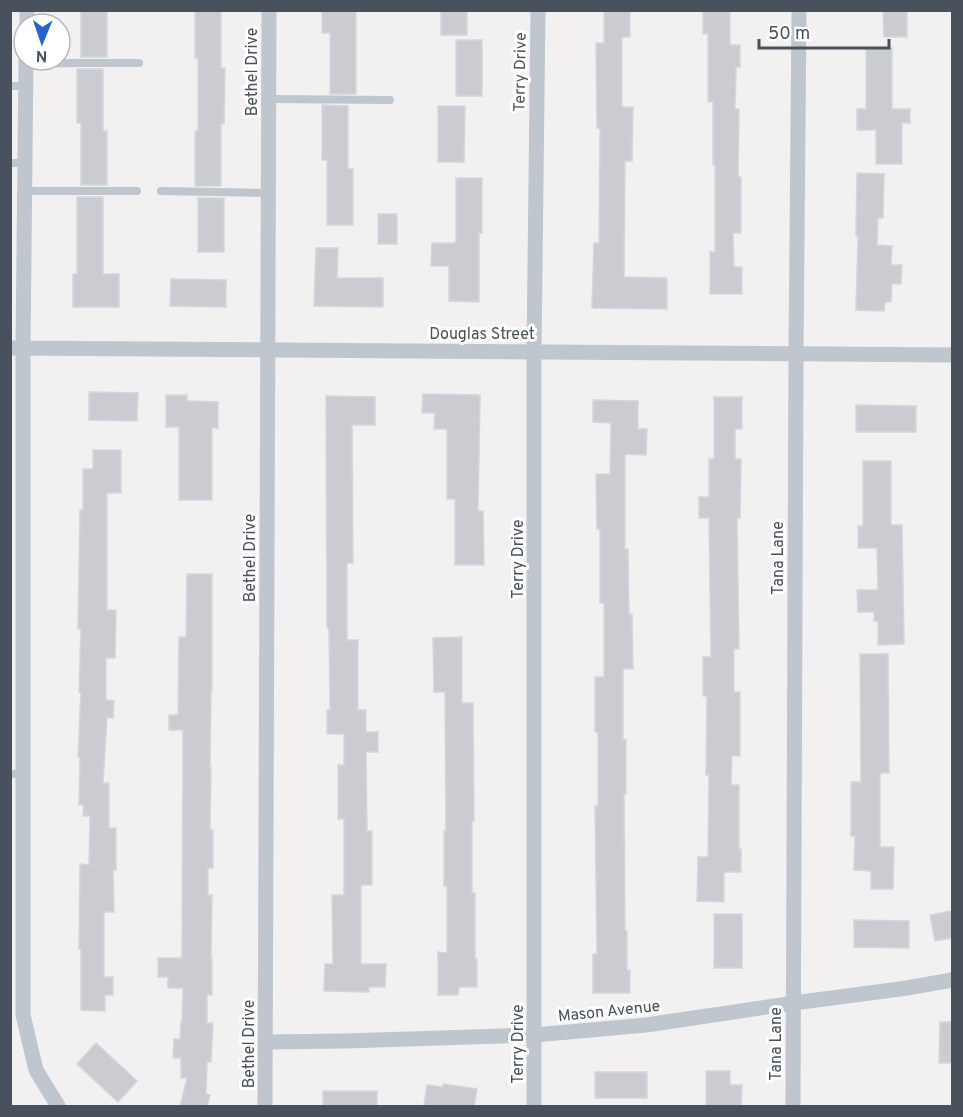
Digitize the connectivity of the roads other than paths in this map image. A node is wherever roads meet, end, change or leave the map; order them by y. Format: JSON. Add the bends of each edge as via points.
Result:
{"nodes":[{"id":1,"x":269,"y":10,"type":"edge"},
{"id":2,"x":538,"y":10,"type":"edge"},
{"id":3,"x":799,"y":10,"type":"edge"},
{"id":4,"x":72,"y":63,"type":"edge"},
{"id":5,"x":139,"y":63,"type":"dead end"},
{"id":6,"x":18,"y":86,"type":"edge"},
{"id":7,"x":269,"y":99,"type":"junction"},
{"id":8,"x":390,"y":100,"type":"dead end"},
{"id":9,"x":18,"y":163,"type":"edge"},
{"id":10,"x":25,"y":191,"type":"junction"},
{"id":11,"x":137,"y":191,"type":"dead end"},
{"id":12,"x":161,"y":191,"type":"dead end"},
{"id":13,"x":268,"y":193,"type":"junction"},
{"id":14,"x":17,"y":348,"type":"edge"},
{"id":15,"x":267,"y":349,"type":"junction"},
{"id":16,"x":534,"y":351,"type":"junction"},
{"id":17,"x":796,"y":353,"type":"junction"},
{"id":18,"x":952,"y":355,"type":"edge"},
{"id":19,"x":17,"y":774,"type":"edge"},
{"id":20,"x":952,"y":980,"type":"edge"},
{"id":21,"x":794,"y":1002,"type":"junction"},
{"id":22,"x":535,"y":1035,"type":"junction"},
{"id":23,"x":266,"y":1042,"type":"junction"},
{"id":24,"x":58,"y":1107,"type":"edge"},
{"id":25,"x":265,"y":1107,"type":"edge"},
{"id":26,"x":534,"y":1107,"type":"edge"},
{"id":27,"x":793,"y":1107,"type":"edge"}],
"edges":[{"from":1,"to":7,"type":"street","name":"Bethel Drive"},
{"from":2,"to":16,"type":"street","name":"Terry Drive"},
{"from":3,"to":17,"type":"street","name":"Tana Lane"},
{"from":4,"to":5,"type":"lane"},
{"from":6,"to":9,"type":"street"},
{"from":7,"to":8,"type":"lane"},
{"from":7,"to":13,"type":"street","name":"Bethel Drive"},
{"from":9,"to":10,"type":"street"},
{"from":10,"to":11,"type":"lane"},
{"from":10,"to":14,"type":"street"},
{"from":12,"to":13,"type":"lane"},
{"from":13,"to":15,"type":"street","name":"Bethel Drive"},
{"from":14,"to":15,"type":"street","name":"Douglas Street"},
{"from":14,"to":19,"type":"street"},
{"from":15,"to":16,"type":"street","name":"Douglas Street"},
{"from":15,"to":23,"type":"street","name":"Bethel Drive"},
{"from":16,"to":17,"type":"street","name":"Douglas Street"},
{"from":16,"to":22,"type":"street","name":"Terry Drive"},
{"from":17,"to":18,"type":"street","name":"Douglas Street"},
{"from":17,"to":21,"type":"street","name":"Tana Lane"},
{"from":19,"to":24,"type":"street","via":[[23,1015],[36,1070]]},
{"from":20,"to":21,"type":"street","name":"Mason Avenue"},
{"from":21,"to":22,"type":"street","name":"Mason Avenue","via":[[646,1025]]},
{"from":21,"to":27,"type":"street","name":"Tana Lane"},
{"from":22,"to":23,"type":"street","name":"Mason Avenue"},
{"from":22,"to":26,"type":"street","name":"Terry Drive"},
{"from":23,"to":25,"type":"street","name":"Bethel Drive"}]}
